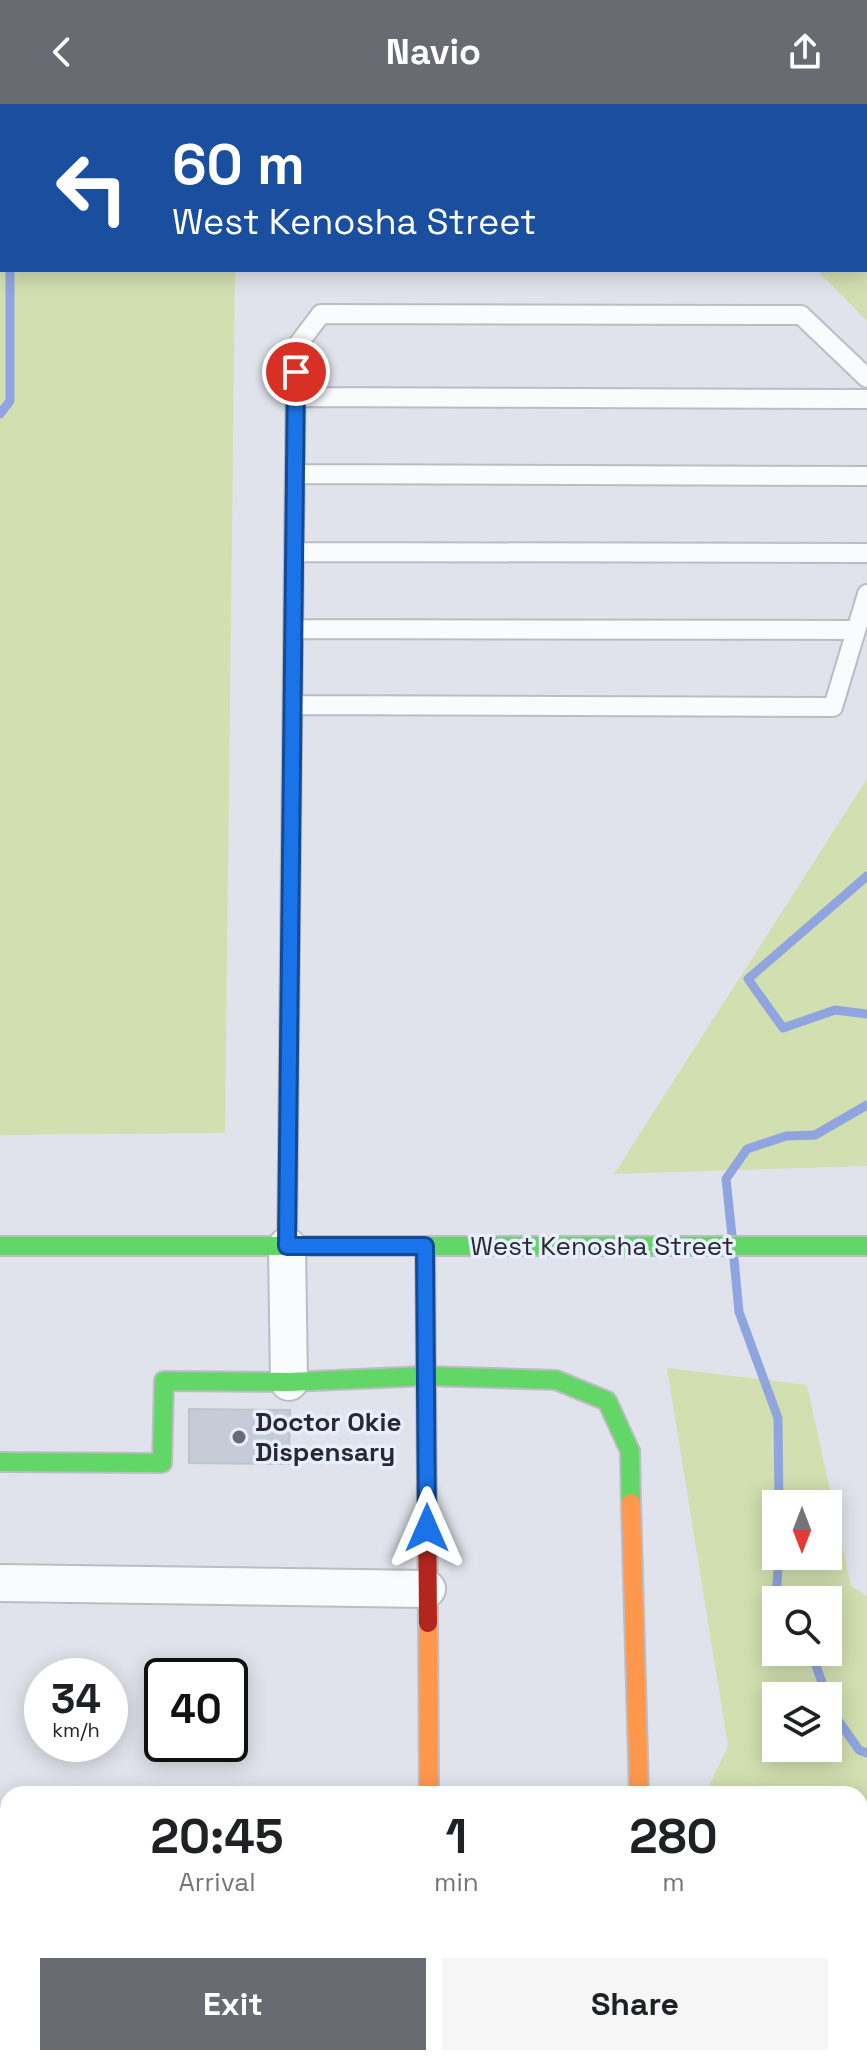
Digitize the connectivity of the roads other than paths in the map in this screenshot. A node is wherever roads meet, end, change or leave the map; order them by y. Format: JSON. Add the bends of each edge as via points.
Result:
{"nodes":[{"id":1,"x":867,"y":378,"type":"edge"},
{"id":2,"x":296,"y":397,"type":"junction"},
{"id":3,"x":867,"y":399,"type":"edge"},
{"id":4,"x":295,"y":474,"type":"junction"},
{"id":5,"x":867,"y":476,"type":"edge"},
{"id":6,"x":294,"y":552,"type":"junction"},
{"id":7,"x":867,"y":553,"type":"edge"},
{"id":8,"x":867,"y":594,"type":"edge"},
{"id":9,"x":294,"y":629,"type":"junction"},
{"id":10,"x":856,"y":630,"type":"junction"},
{"id":11,"x":293,"y":705,"type":"junction"},
{"id":12,"x":0,"y":1246,"type":"edge"},
{"id":13,"x":287,"y":1246,"type":"junction"},
{"id":14,"x":425,"y":1246,"type":"junction"},
{"id":15,"x":867,"y":1246,"type":"edge"},
{"id":16,"x":426,"y":1376,"type":"junction"},
{"id":17,"x":289,"y":1382,"type":"junction"},
{"id":18,"x":0,"y":1462,"type":"edge"},
{"id":19,"x":0,"y":1583,"type":"edge"},
{"id":20,"x":427,"y":1589,"type":"junction"},
{"id":21,"x":429,"y":1786,"type":"edge"},
{"id":22,"x":639,"y":1786,"type":"edge"}],
"edges":[{"from":1,"to":2,"type":"lane","via":[[801,315],[321,314],[296,347]]},
{"from":2,"to":3,"type":"lane"},
{"from":2,"to":4,"type":"lane"},
{"from":4,"to":5,"type":"lane"},
{"from":4,"to":6,"type":"lane"},
{"from":6,"to":7,"type":"lane"},
{"from":6,"to":9,"type":"lane"},
{"from":8,"to":10,"type":"lane"},
{"from":9,"to":10,"type":"lane"},
{"from":9,"to":11,"type":"lane"},
{"from":10,"to":11,"type":"lane","via":[[833,707]]},
{"from":11,"to":13,"type":"lane"},
{"from":12,"to":13,"type":"street","name":"West Kenosha Street"},
{"from":13,"to":14,"type":"street","name":"West Kenosha Street"},
{"from":13,"to":17,"type":"street"},
{"from":14,"to":15,"type":"street","name":"West Kenosha Street"},
{"from":14,"to":16,"type":"street"},
{"from":16,"to":17,"type":"street"},
{"from":16,"to":20,"type":"street"},
{"from":16,"to":22,"type":"street","via":[[556,1380],[607,1401],[630,1451]]},
{"from":17,"to":18,"type":"street","via":[[164,1381],[162,1463]]},
{"from":19,"to":20,"type":"street"},
{"from":20,"to":21,"type":"street"}]}
